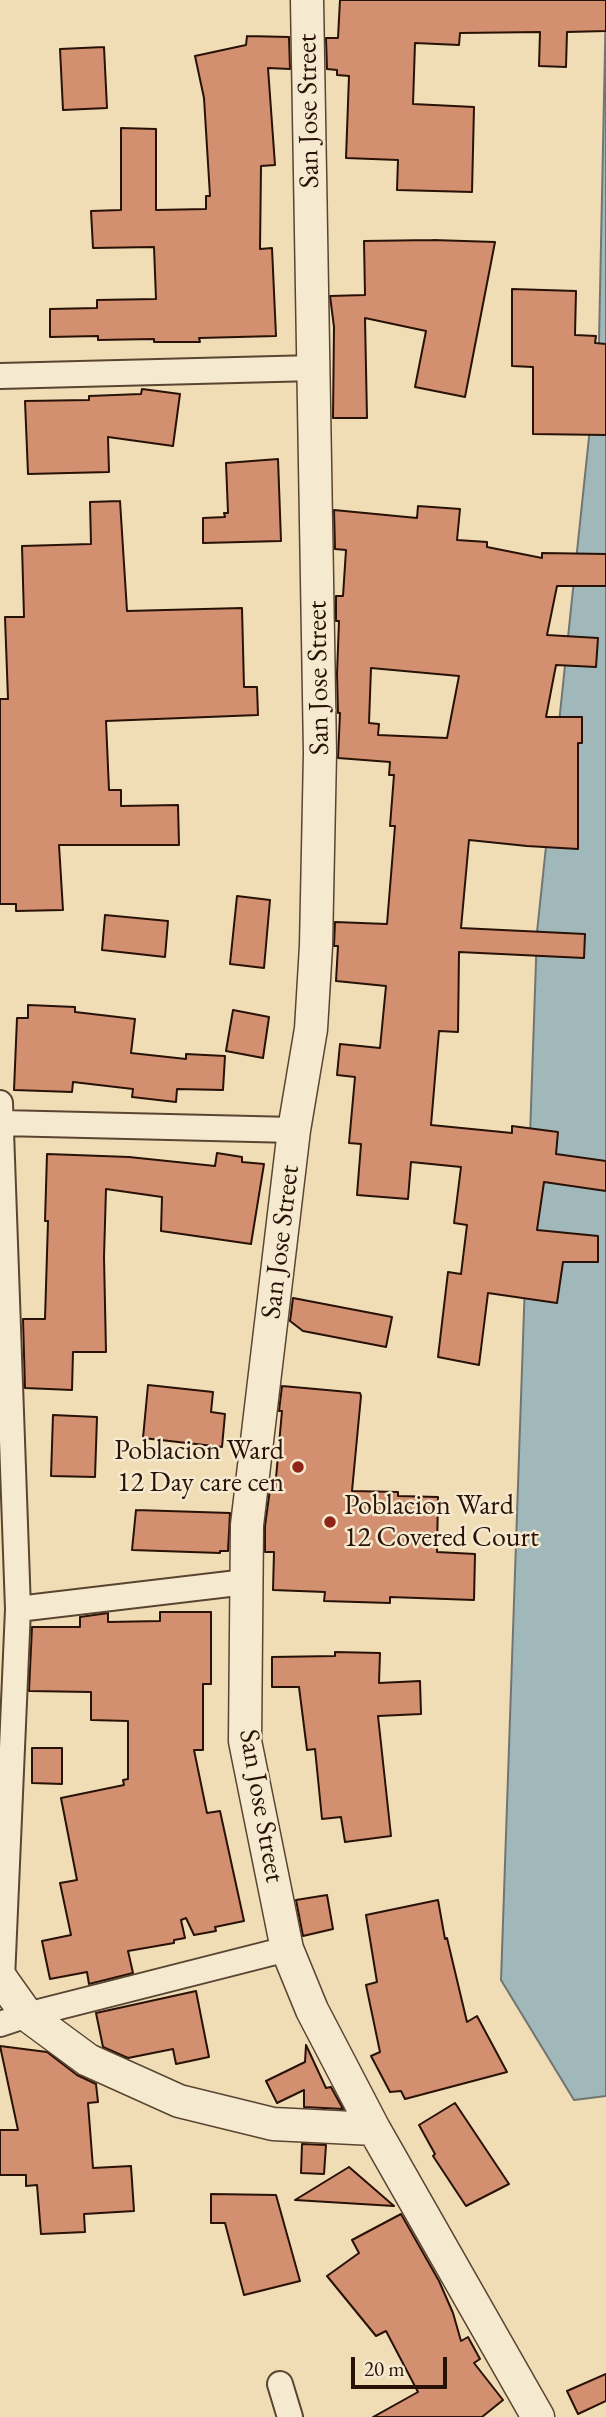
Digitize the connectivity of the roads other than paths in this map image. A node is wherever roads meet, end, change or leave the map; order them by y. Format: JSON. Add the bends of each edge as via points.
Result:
{"nodes":[{"id":1,"x":307,"y":0,"type":"edge"},
{"id":2,"x":315,"y":369,"type":"junction"},
{"id":3,"x":0,"y":376,"type":"edge"},
{"id":4,"x":1,"y":1113,"type":"edge"},
{"id":5,"x":294,"y":1130,"type":"junction"},
{"id":6,"x":246,"y":1582,"type":"junction"},
{"id":7,"x":18,"y":1609,"type":"junction"},
{"id":8,"x":286,"y":1949,"type":"junction"},
{"id":9,"x":1,"y":1978,"type":"edge"},
{"id":10,"x":14,"y":2020,"type":"edge"},
{"id":11,"x":374,"y":2129,"type":"junction"},
{"id":12,"x":279,"y":2384,"type":"dead end"},
{"id":13,"x":290,"y":2417,"type":"edge"},
{"id":14,"x":538,"y":2417,"type":"edge"}],
"edges":[{"from":1,"to":2,"type":"street","name":"San Jose Street"},
{"from":2,"to":3,"type":"street"},
{"from":2,"to":5,"type":"street","name":"San Jose Street","via":[[320,753],[316,946],[311,1029]]},
{"from":4,"to":5,"type":"street"},
{"from":4,"to":7,"type":"street"},
{"from":5,"to":6,"type":"street","name":"San Jose Street","via":[[247,1525]]},
{"from":6,"to":7,"type":"street"},
{"from":6,"to":8,"type":"street","name":"San Jose Street","via":[[245,1741]]},
{"from":7,"to":9,"type":"street"},
{"from":8,"to":10,"type":"street"},
{"from":8,"to":11,"type":"street","name":"San Jose Street"},
{"from":9,"to":10,"type":"street"},
{"from":10,"to":11,"type":"street","via":[[179,2101],[273,2124]]},
{"from":11,"to":14,"type":"street","name":"San Jose Street"},
{"from":12,"to":13,"type":"street"}]}
